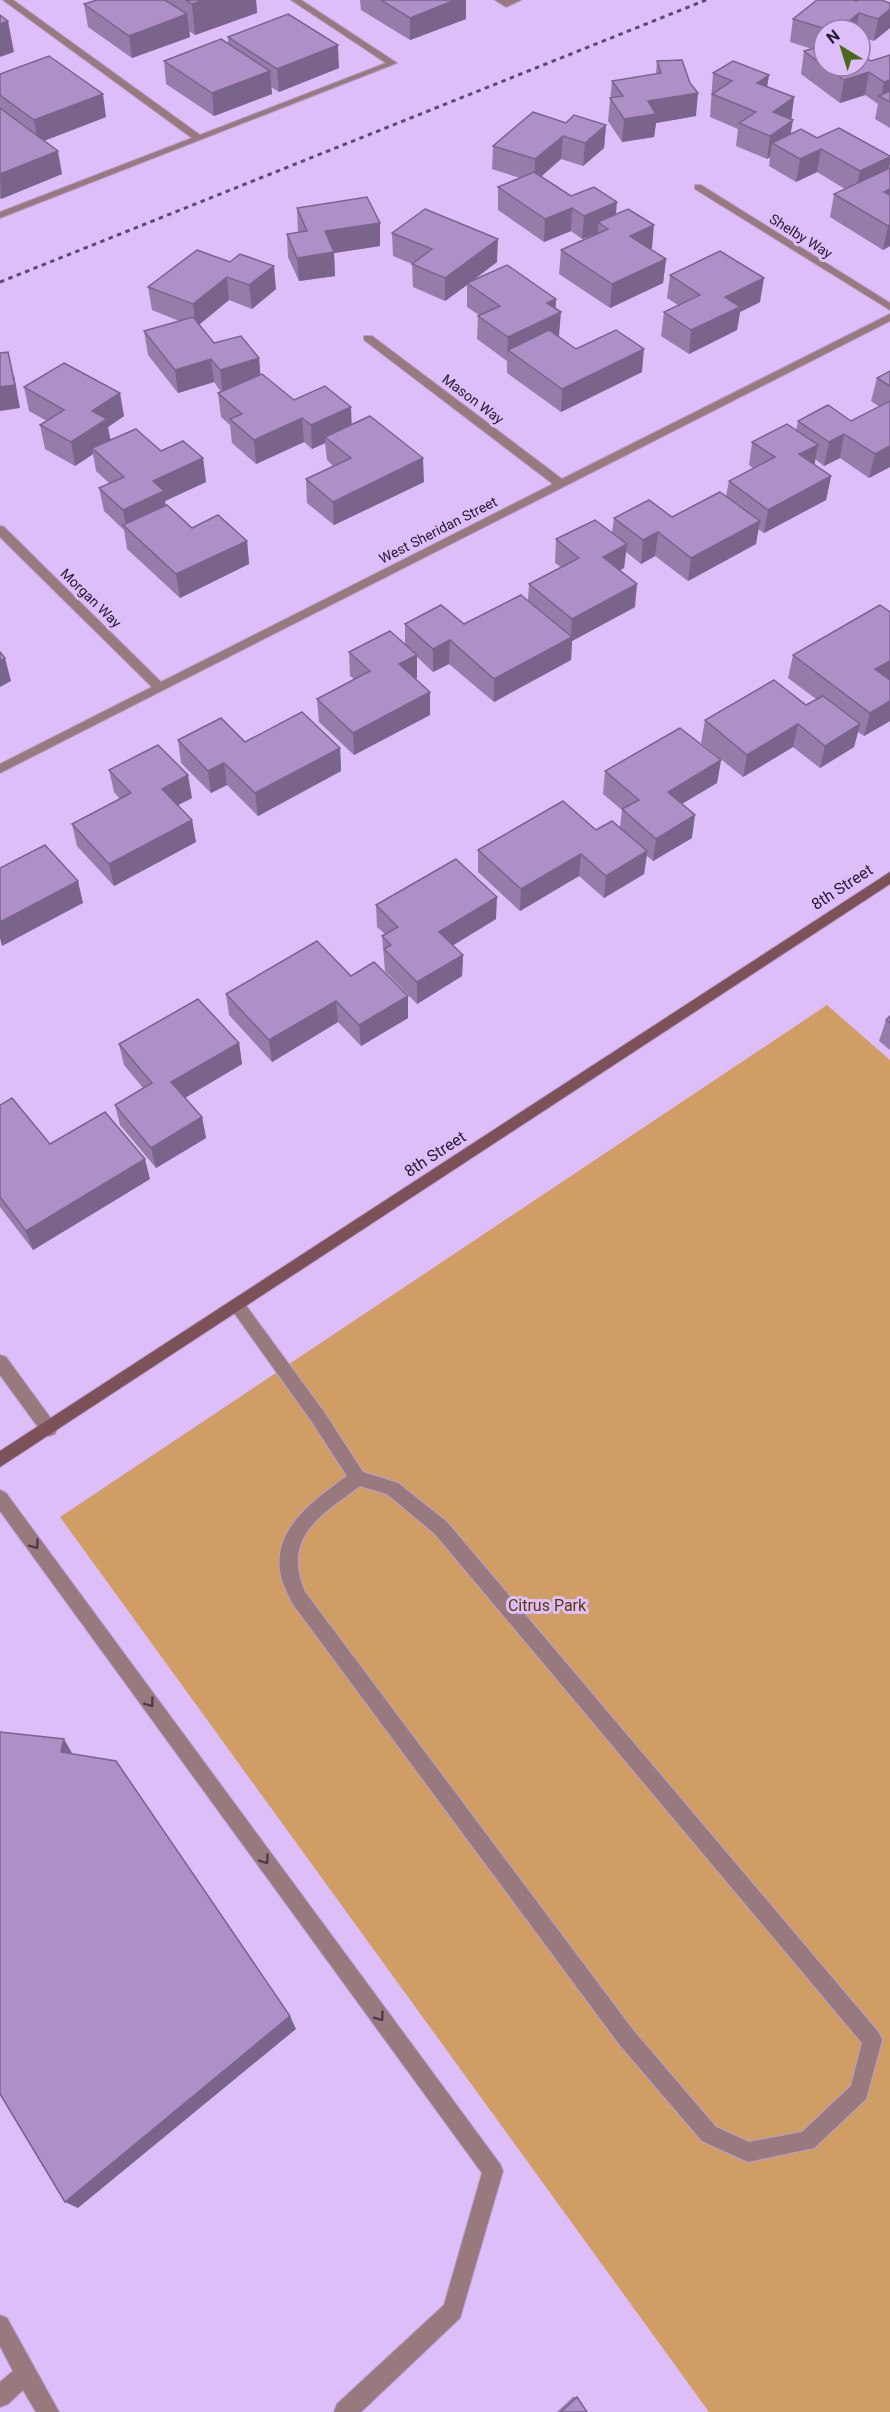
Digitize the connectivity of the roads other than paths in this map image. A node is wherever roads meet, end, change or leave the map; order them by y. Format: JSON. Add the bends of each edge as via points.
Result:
{"nodes":[{"id":1,"x":7,"y":0,"type":"edge"},
{"id":2,"x":295,"y":0,"type":"edge"},
{"id":3,"x":499,"y":0,"type":"edge"},
{"id":4,"x":517,"y":0,"type":"edge"},
{"id":5,"x":199,"y":139,"type":"junction"},
{"id":6,"x":698,"y":187,"type":"dead end"},
{"id":7,"x":0,"y":215,"type":"edge"},
{"id":8,"x":890,"y":307,"type":"edge"},
{"id":9,"x":890,"y":317,"type":"edge"},
{"id":10,"x":368,"y":338,"type":"dead end"},
{"id":11,"x":561,"y":484,"type":"junction"},
{"id":12,"x":0,"y":530,"type":"edge"},
{"id":13,"x":160,"y":688,"type":"junction"},
{"id":14,"x":0,"y":769,"type":"edge"},
{"id":15,"x":890,"y":877,"type":"edge"},
{"id":16,"x":237,"y":1305,"type":"junction"},
{"id":17,"x":0,"y":1362,"type":"edge"},
{"id":18,"x":49,"y":1429,"type":"junction"},
{"id":19,"x":0,"y":1461,"type":"edge"},
{"id":20,"x":358,"y":1478,"type":"junction"},
{"id":21,"x":0,"y":1498,"type":"edge"},
{"id":22,"x":0,"y":2325,"type":"edge"},
{"id":23,"x":26,"y":2374,"type":"junction"},
{"id":24,"x":0,"y":2396,"type":"edge"},
{"id":25,"x":48,"y":2412,"type":"edge"},
{"id":26,"x":345,"y":2412,"type":"edge"}],
"edges":[{"from":1,"to":5,"type":"street"},
{"from":2,"to":5,"type":"street","via":[[393,63]]},
{"from":3,"to":4,"type":"street","via":[[506,4]]},
{"from":5,"to":7,"type":"street"},
{"from":6,"to":8,"type":"street","name":"Shelby Way"},
{"from":9,"to":11,"type":"street","name":"West Sheridan Street"},
{"from":10,"to":11,"type":"street","name":"Mason Way"},
{"from":11,"to":13,"type":"street","name":"West Sheridan Street"},
{"from":12,"to":13,"type":"street","name":"Morgan Way"},
{"from":13,"to":14,"type":"street","name":"West Sheridan Street"},
{"from":15,"to":16,"type":"street","name":"8th Street"},
{"from":16,"to":18,"type":"street","name":"8th Street"},
{"from":16,"to":20,"type":"street"},
{"from":17,"to":18,"type":"street"},
{"from":18,"to":19,"type":"street","name":"8th Street"},
{"from":20,"to":20,"type":"street","via":[[392,1488],[441,1528],[872,2040],[859,2092],[807,2141],[748,2152],[709,2134],[626,2037],[298,1597],[289,1576],[290,1542],[304,1519]]},
{"from":21,"to":26,"type":"street","one_way":true,"via":[[493,2171],[453,2311]]},
{"from":22,"to":23,"type":"street"},
{"from":23,"to":24,"type":"street"},
{"from":23,"to":25,"type":"street"}]}
